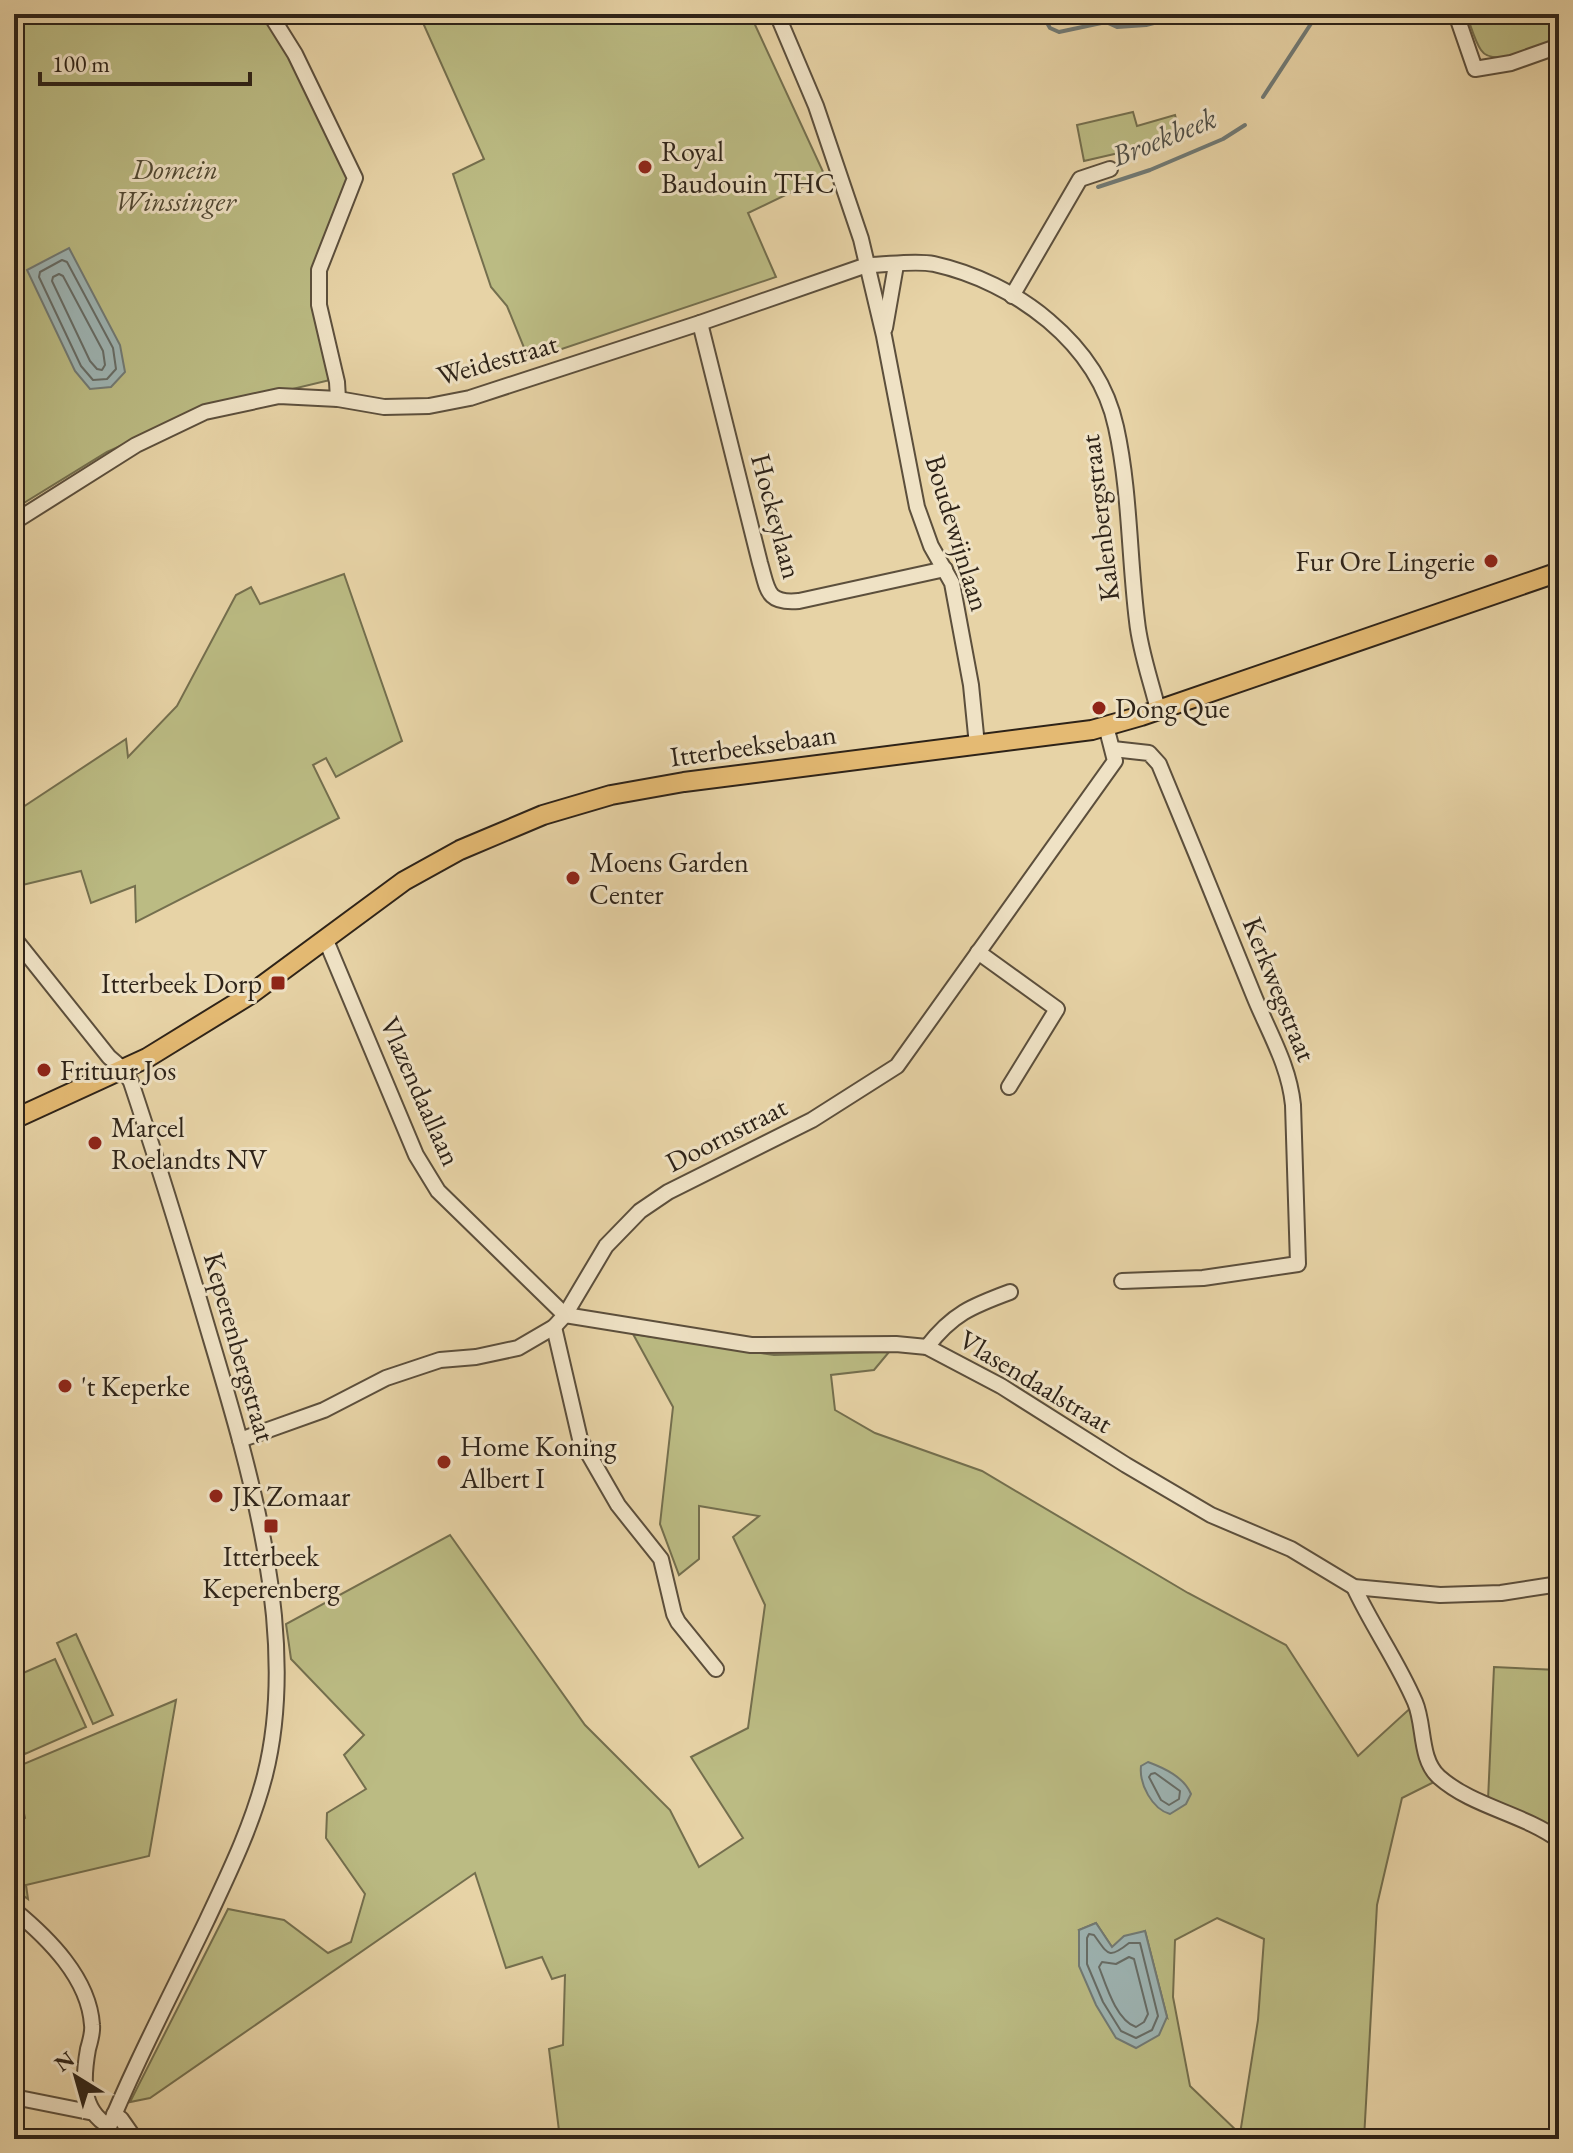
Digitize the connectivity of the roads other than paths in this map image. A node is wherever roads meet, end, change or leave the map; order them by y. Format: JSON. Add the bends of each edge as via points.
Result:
{"nodes":[{"id":1,"x":270,"y":14,"type":"edge"},
{"id":2,"x":777,"y":14,"type":"edge"},
{"id":3,"x":1456,"y":14,"type":"edge"},
{"id":4,"x":1559,"y":46,"type":"edge"},
{"id":5,"x":1110,"y":169,"type":"dead end"},
{"id":6,"x":867,"y":265,"type":"junction"},
{"id":7,"x":896,"y":265,"type":"junction"},
{"id":8,"x":1012,"y":296,"type":"junction"},
{"id":9,"x":700,"y":323,"type":"junction"},
{"id":10,"x":884,"y":336,"type":"junction"},
{"id":11,"x":338,"y":399,"type":"junction"},
{"id":12,"x":14,"y":522,"type":"edge"},
{"id":13,"x":945,"y":569,"type":"junction"},
{"id":14,"x":1559,"y":572,"type":"edge"},
{"id":15,"x":1158,"y":710,"type":"junction"},
{"id":16,"x":1106,"y":726,"type":"junction"},
{"id":17,"x":977,"y":745,"type":"junction"},
{"id":18,"x":1113,"y":749,"type":"junction"},
{"id":19,"x":14,"y":938,"type":"edge"},
{"id":20,"x":325,"y":938,"type":"junction"},
{"id":21,"x":978,"y":952,"type":"junction"},
{"id":22,"x":124,"y":1070,"type":"junction"},
{"id":23,"x":1009,"y":1087,"type":"dead end"},
{"id":24,"x":14,"y":1119,"type":"edge"},
{"id":25,"x":1122,"y":1281,"type":"dead end"},
{"id":26,"x":1010,"y":1292,"type":"dead end"},
{"id":27,"x":560,"y":1321,"type":"junction"},
{"id":28,"x":927,"y":1347,"type":"junction"},
{"id":29,"x":240,"y":1440,"type":"junction"},
{"id":30,"x":1559,"y":1584,"type":"edge"},
{"id":31,"x":1361,"y":1588,"type":"junction"},
{"id":32,"x":716,"y":1669,"type":"dead end"},
{"id":33,"x":1559,"y":1840,"type":"edge"},
{"id":34,"x":14,"y":1910,"type":"edge"},
{"id":35,"x":14,"y":2097,"type":"edge"},
{"id":36,"x":94,"y":2113,"type":"junction"},
{"id":37,"x":109,"y":2126,"type":"edge"},
{"id":38,"x":1559,"y":2129,"type":"edge"},
{"id":39,"x":135,"y":2139,"type":"edge"},
{"id":40,"x":1557,"y":2139,"type":"edge"}],
"edges":[{"from":1,"to":11,"type":"street","via":[[355,178],[319,270],[319,305]]},
{"from":2,"to":6,"type":"street","via":[[816,106]]},
{"from":3,"to":4,"type":"street","via":[[1475,69]]},
{"from":5,"to":8,"type":"street","via":[[1080,179]]},
{"from":6,"to":7,"type":"street","name":"Kalenbergstraat"},
{"from":6,"to":9,"type":"street","name":"Weidestraat"},
{"from":6,"to":10,"type":"street","name":"Boudewijnlaan"},
{"from":7,"to":8,"type":"street","name":"Kalenbergstraat","via":[[932,264]]},
{"from":7,"to":10,"type":"street","name":"Boudewijnlaan"},
{"from":8,"to":15,"type":"street","name":"Kalenbergstraat","via":[[1063,334],[1093,373],[1110,408],[1121,460],[1137,625]]},
{"from":9,"to":11,"type":"street","name":"Weidestraat","via":[[470,398],[384,407]]},
{"from":9,"to":13,"type":"street","name":"Hockeylaan","via":[[774,600],[799,601]]},
{"from":10,"to":13,"type":"street","name":"Boudewijnlaan","via":[[917,507]]},
{"from":11,"to":12,"type":"street","name":"Weidestraat","via":[[279,396],[205,412],[136,445]]},
{"from":13,"to":17,"type":"street","name":"Boudewijnlaan","via":[[971,685]]},
{"from":14,"to":15,"type":"main road","name":"Itterbeeksebaan"},
{"from":15,"to":16,"type":"main road","name":"Itterbeeksebaan"},
{"from":16,"to":17,"type":"main road","name":"Itterbeeksebaan"},
{"from":16,"to":18,"type":"street"},
{"from":17,"to":20,"type":"main road","name":"Itterbeeksebaan","via":[[684,782],[576,805],[460,850],[404,881]]},
{"from":18,"to":21,"type":"street","name":"Doornstraat","via":[[1115,761]]},
{"from":18,"to":25,"type":"street","name":"Kerkwegstraat","via":[[1149,753],[1159,764],[1281,1053],[1293,1105],[1298,1264],[1203,1278]]},
{"from":19,"to":22,"type":"street"},
{"from":20,"to":22,"type":"main road","name":"Itterbeeksebaan","via":[[251,994]]},
{"from":20,"to":27,"type":"street","name":"Vlazendaallaan","via":[[416,1155],[438,1191]]},
{"from":21,"to":23,"type":"street","via":[[1057,1009]]},
{"from":21,"to":27,"type":"street","name":"Doornstraat","via":[[897,1066],[812,1120],[640,1211],[606,1246]]},
{"from":22,"to":24,"type":"main road","name":"Itterbeeksebaan"},
{"from":22,"to":29,"type":"street","name":"Keperenbergstraat","via":[[165,1184]]},
{"from":26,"to":28,"type":"street","via":[[961,1312]]},
{"from":27,"to":28,"type":"street","name":"Vlasendaalstraat","via":[[751,1345]]},
{"from":27,"to":29,"type":"street","name":"Doornstraat","via":[[518,1348],[440,1360]]},
{"from":27,"to":32,"type":"street","via":[[580,1439],[618,1505],[661,1559],[678,1622]]},
{"from":28,"to":31,"type":"street","name":"Vlasendaalstraat","via":[[1001,1386],[1211,1515],[1291,1549]]},
{"from":29,"to":37,"type":"street","name":"Keperenbergstraat","via":[[277,1632],[277,1706],[265,1773],[247,1833]]},
{"from":30,"to":31,"type":"street","via":[[1440,1595]]},
{"from":31,"to":33,"type":"street","via":[[1416,1703],[1436,1774],[1459,1791]]},
{"from":34,"to":36,"type":"street","via":[[54,1946],[84,1995],[93,2026],[85,2096]]},
{"from":35,"to":36,"type":"street"},
{"from":36,"to":37,"type":"street"},
{"from":37,"to":39,"type":"street","via":[[121,2119]]},
{"from":38,"to":40,"type":"street"}]}
